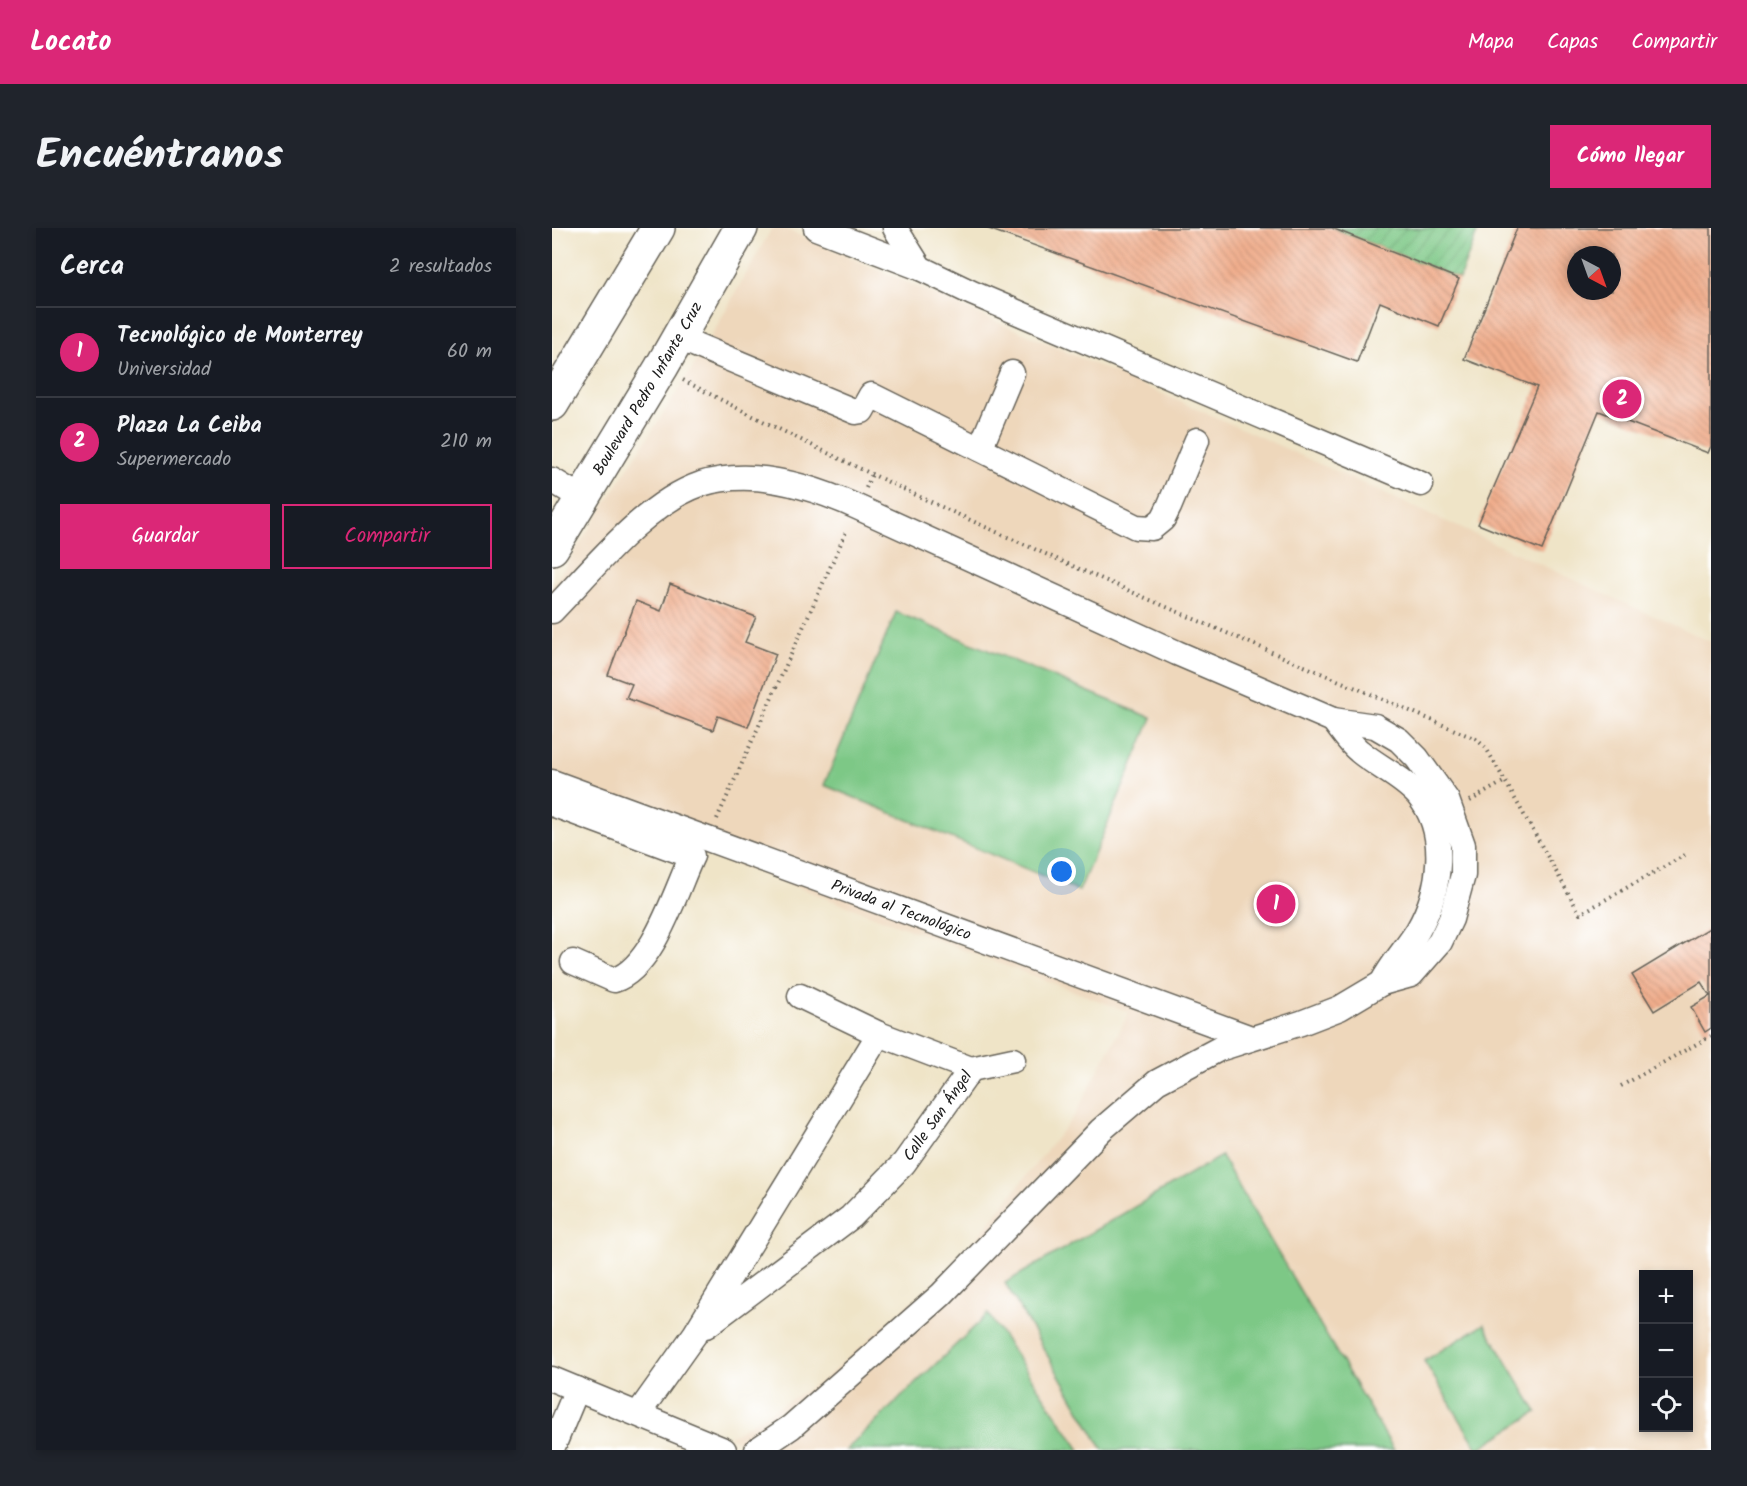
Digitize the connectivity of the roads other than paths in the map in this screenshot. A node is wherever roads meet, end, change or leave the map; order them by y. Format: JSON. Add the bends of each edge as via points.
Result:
{"nodes":[{"id":1,"x":658,"y":228,"type":"edge"},
{"id":2,"x":741,"y":228,"type":"edge"},
{"id":3,"x":816,"y":228,"type":"edge"},
{"id":4,"x":895,"y":228,"type":"edge"},
{"id":5,"x":920,"y":268,"type":"junction"},
{"id":6,"x":679,"y":338,"type":"junction"},
{"id":7,"x":1012,"y":373,"type":"dead end"},
{"id":8,"x":552,"y":404,"type":"edge"},
{"id":9,"x":1197,"y":440,"type":"dead end"},
{"id":10,"x":980,"y":449,"type":"junction"},
{"id":11,"x":552,"y":480,"type":"edge"},
{"id":12,"x":1421,"y":484,"type":"dead end"},
{"id":13,"x":583,"y":499,"type":"junction"},
{"id":14,"x":556,"y":534,"type":"edge"},
{"id":15,"x":552,"y":611,"type":"edge"},
{"id":16,"x":552,"y":782,"type":"edge"},
{"id":17,"x":552,"y":804,"type":"edge"},
{"id":18,"x":573,"y":962,"type":"dead end"},
{"id":19,"x":800,"y":996,"type":"dead end"},
{"id":20,"x":879,"y":1034,"type":"junction"},
{"id":21,"x":1251,"y":1038,"type":"junction"},
{"id":22,"x":1013,"y":1060,"type":"dead end"},
{"id":23,"x":971,"y":1069,"type":"junction"},
{"id":24,"x":695,"y":1334,"type":"junction"},
{"id":25,"x":552,"y":1379,"type":"edge"},
{"id":26,"x":577,"y":1389,"type":"junction"},
{"id":27,"x":638,"y":1414,"type":"junction"},
{"id":28,"x":552,"y":1449,"type":"edge"},
{"id":29,"x":724,"y":1450,"type":"edge"},
{"id":30,"x":757,"y":1450,"type":"edge"}],
"edges":[{"from":1,"to":8,"type":"highway"},
{"from":2,"to":6,"type":"highway","name":"Boulevard Pedro Infante Cruz"},
{"from":3,"to":5,"type":"street"},
{"from":4,"to":5,"type":"street"},
{"from":5,"to":12,"type":"street"},
{"from":6,"to":10,"type":"street","via":[[856,412],[862,411],[871,395]]},
{"from":6,"to":13,"type":"highway","name":"Boulevard Pedro Infante Cruz"},
{"from":7,"to":10,"type":"street"},
{"from":9,"to":10,"type":"street","via":[[1163,519],[1146,529]]},
{"from":11,"to":13,"type":"street"},
{"from":13,"to":14,"type":"highway","name":"Boulevard Pedro Infante Cruz"},
{"from":15,"to":21,"type":"street","via":[[664,503],[702,484],[737,479],[776,481],[833,496],[1333,720],[1358,751],[1391,771],[1418,796],[1433,822],[1438,841],[1436,879],[1418,930],[1395,958],[1382,983],[1340,1008]]},
{"from":16,"to":21,"type":"street","name":"Privada al Tecnológico"},
{"from":17,"to":18,"type":"street","via":[[692,856],[650,950],[636,968],[614,980]]},
{"from":19,"to":20,"type":"street"},
{"from":20,"to":23,"type":"street","name":"Calle San Ángel"},
{"from":20,"to":24,"type":"street","name":"Calle San Ángel"},
{"from":21,"to":30,"type":"street","via":[[1187,1065],[1132,1102],[941,1295],[791,1427]]},
{"from":22,"to":23,"type":"street"},
{"from":23,"to":24,"type":"street","name":"Calle San Ángel","via":[[904,1163],[851,1217]]},
{"from":24,"to":27,"type":"street","name":"Calle San Ángel"},
{"from":25,"to":26,"type":"street"},
{"from":26,"to":27,"type":"street"},
{"from":26,"to":28,"type":"street"},
{"from":27,"to":29,"type":"street"}]}
